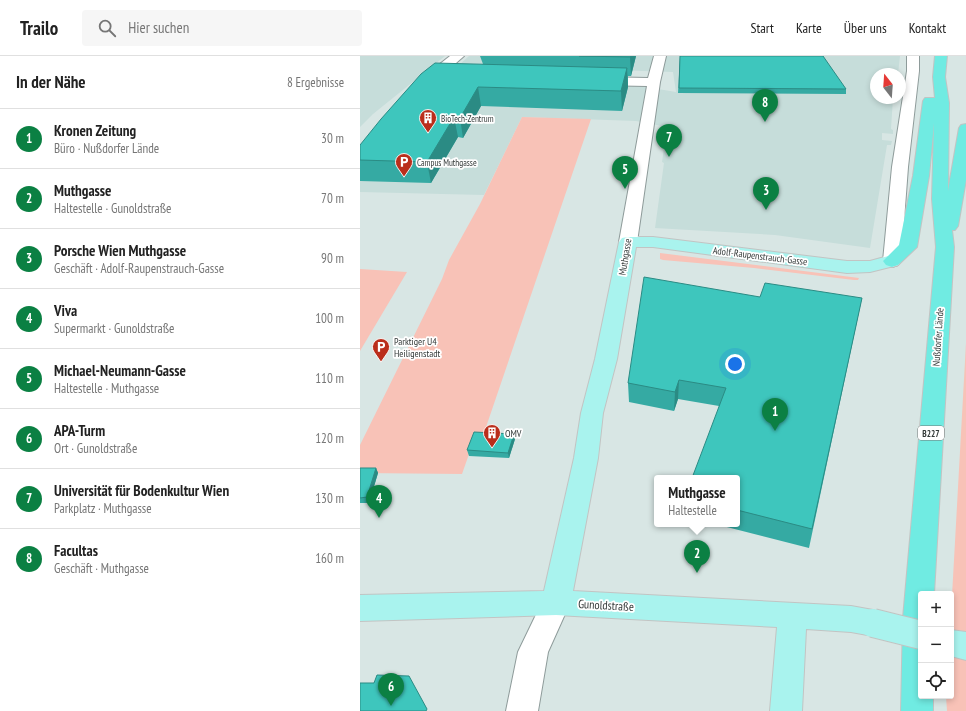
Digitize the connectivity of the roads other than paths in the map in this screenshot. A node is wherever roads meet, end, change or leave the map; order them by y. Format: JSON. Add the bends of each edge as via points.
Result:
{"nodes":[{"id":1,"x":458,"y":56,"type":"edge"},
{"id":2,"x":660,"y":56,"type":"edge"},
{"id":3,"x":913,"y":56,"type":"edge"},
{"id":4,"x":941,"y":56,"type":"edge"},
{"id":5,"x":434,"y":75,"type":"junction"},
{"id":6,"x":457,"y":76,"type":"edge"},
{"id":7,"x":939,"y":77,"type":"junction"},
{"id":8,"x":581,"y":80,"type":"edge"},
{"id":9,"x":654,"y":82,"type":"junction"},
{"id":10,"x":416,"y":91,"type":"edge"},
{"id":11,"x":966,"y":128,"type":"edge"},
{"id":12,"x":628,"y":242,"type":"junction"},
{"id":13,"x":944,"y":247,"type":"junction"},
{"id":14,"x":892,"y":261,"type":"junction"},
{"id":15,"x":922,"y":591,"type":"edge"},
{"id":16,"x":556,"y":603,"type":"junction"},
{"id":17,"x":360,"y":608,"type":"edge"},
{"id":18,"x":792,"y":615,"type":"junction"},
{"id":19,"x":918,"y":626,"type":"edge"},
{"id":20,"x":920,"y":627,"type":"edge"},
{"id":21,"x":954,"y":644,"type":"edge"},
{"id":22,"x":966,"y":646,"type":"edge"},
{"id":23,"x":522,"y":711,"type":"edge"},
{"id":24,"x":786,"y":711,"type":"edge"},
{"id":25,"x":917,"y":711,"type":"edge"}],
"edges":[{"from":1,"to":5,"type":"street"},
{"from":2,"to":9,"type":"street","name":"Muthgasse"},
{"from":3,"to":14,"type":"street"},
{"from":4,"to":7,"type":"highway","name":"Nußdorfer Lände","number":"B227"},
{"from":5,"to":6,"type":"street"},
{"from":5,"to":10,"type":"street"},
{"from":7,"to":13,"type":"highway","name":"Nußdorfer Lände","number":"B227","via":[[942,103],[940,199]]},
{"from":7,"to":14,"type":"highway","via":[[930,102],[921,176],[908,247]]},
{"from":8,"to":9,"type":"street"},
{"from":9,"to":12,"type":"street","name":"Muthgasse"},
{"from":11,"to":13,"type":"highway","via":[[955,200]]},
{"from":12,"to":14,"type":"main road","name":"Adolf-Raupenstrauch-Gasse","via":[[653,242],[847,267],[875,266]]},
{"from":12,"to":16,"type":"main road","name":"Muthgasse"},
{"from":13,"to":15,"type":"highway","name":"Nußdorfer Lände","number":"B227"},
{"from":16,"to":17,"type":"main road","name":"Gunoldstraße"},
{"from":16,"to":18,"type":"main road","name":"Gunoldstraße"},
{"from":16,"to":23,"type":"street","name":"Muthgasse","via":[[534,652]]},
{"from":18,"to":19,"type":"main road","name":"Gunoldstraße","bridge":true},
{"from":18,"to":24,"type":"main road"},
{"from":20,"to":25,"type":"highway","number":"B227"},
{"from":21,"to":22,"type":"main road"}]}
